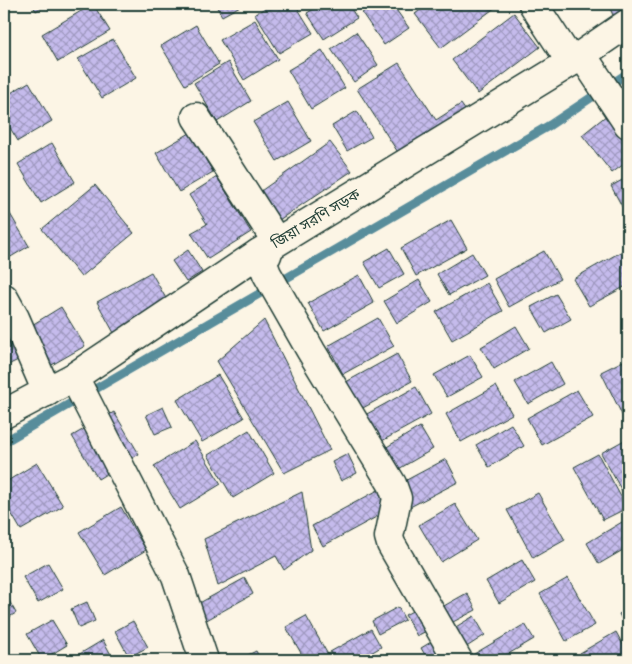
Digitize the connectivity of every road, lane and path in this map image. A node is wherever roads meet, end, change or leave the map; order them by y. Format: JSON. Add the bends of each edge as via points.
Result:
{"nodes":[{"id":1,"x":533,"y":4,"type":"edge"},
{"id":2,"x":628,"y":23,"type":"edge"},
{"id":3,"x":576,"y":59,"type":"junction"},
{"id":4,"x":196,"y":117,"type":"dead end"},
{"id":5,"x":628,"y":124,"type":"edge"},
{"id":6,"x":264,"y":250,"type":"junction"},
{"id":7,"x":4,"y":298,"type":"edge"},
{"id":8,"x":74,"y":377,"type":"junction"},
{"id":9,"x":47,"y":392,"type":"junction"},
{"id":10,"x":4,"y":414,"type":"edge"},
{"id":11,"x":204,"y":660,"type":"edge"},
{"id":12,"x":458,"y":660,"type":"edge"}],
"edges":[{"from":1,"to":3,"type":"street"},
{"from":2,"to":3,"type":"street","name":"জিয়া সরণি সড়ক"},
{"from":3,"to":5,"type":"street"},
{"from":3,"to":6,"type":"street","name":"জিয়া সরণি সড়ক"},
{"from":4,"to":6,"type":"street","via":[[273,236]]},
{"from":6,"to":8,"type":"street","name":"জিয়া সরণি সড়ক"},
{"from":6,"to":12,"type":"street","via":[[267,274],[392,484],[397,498],[389,537],[391,544]]},
{"from":7,"to":9,"type":"street"},
{"from":8,"to":9,"type":"street","name":"জিয়া সরণি সড়ক"},
{"from":8,"to":11,"type":"street","via":[[176,576]]},
{"from":9,"to":10,"type":"street","name":"জিয়া সরণি সড়ক"}]}
